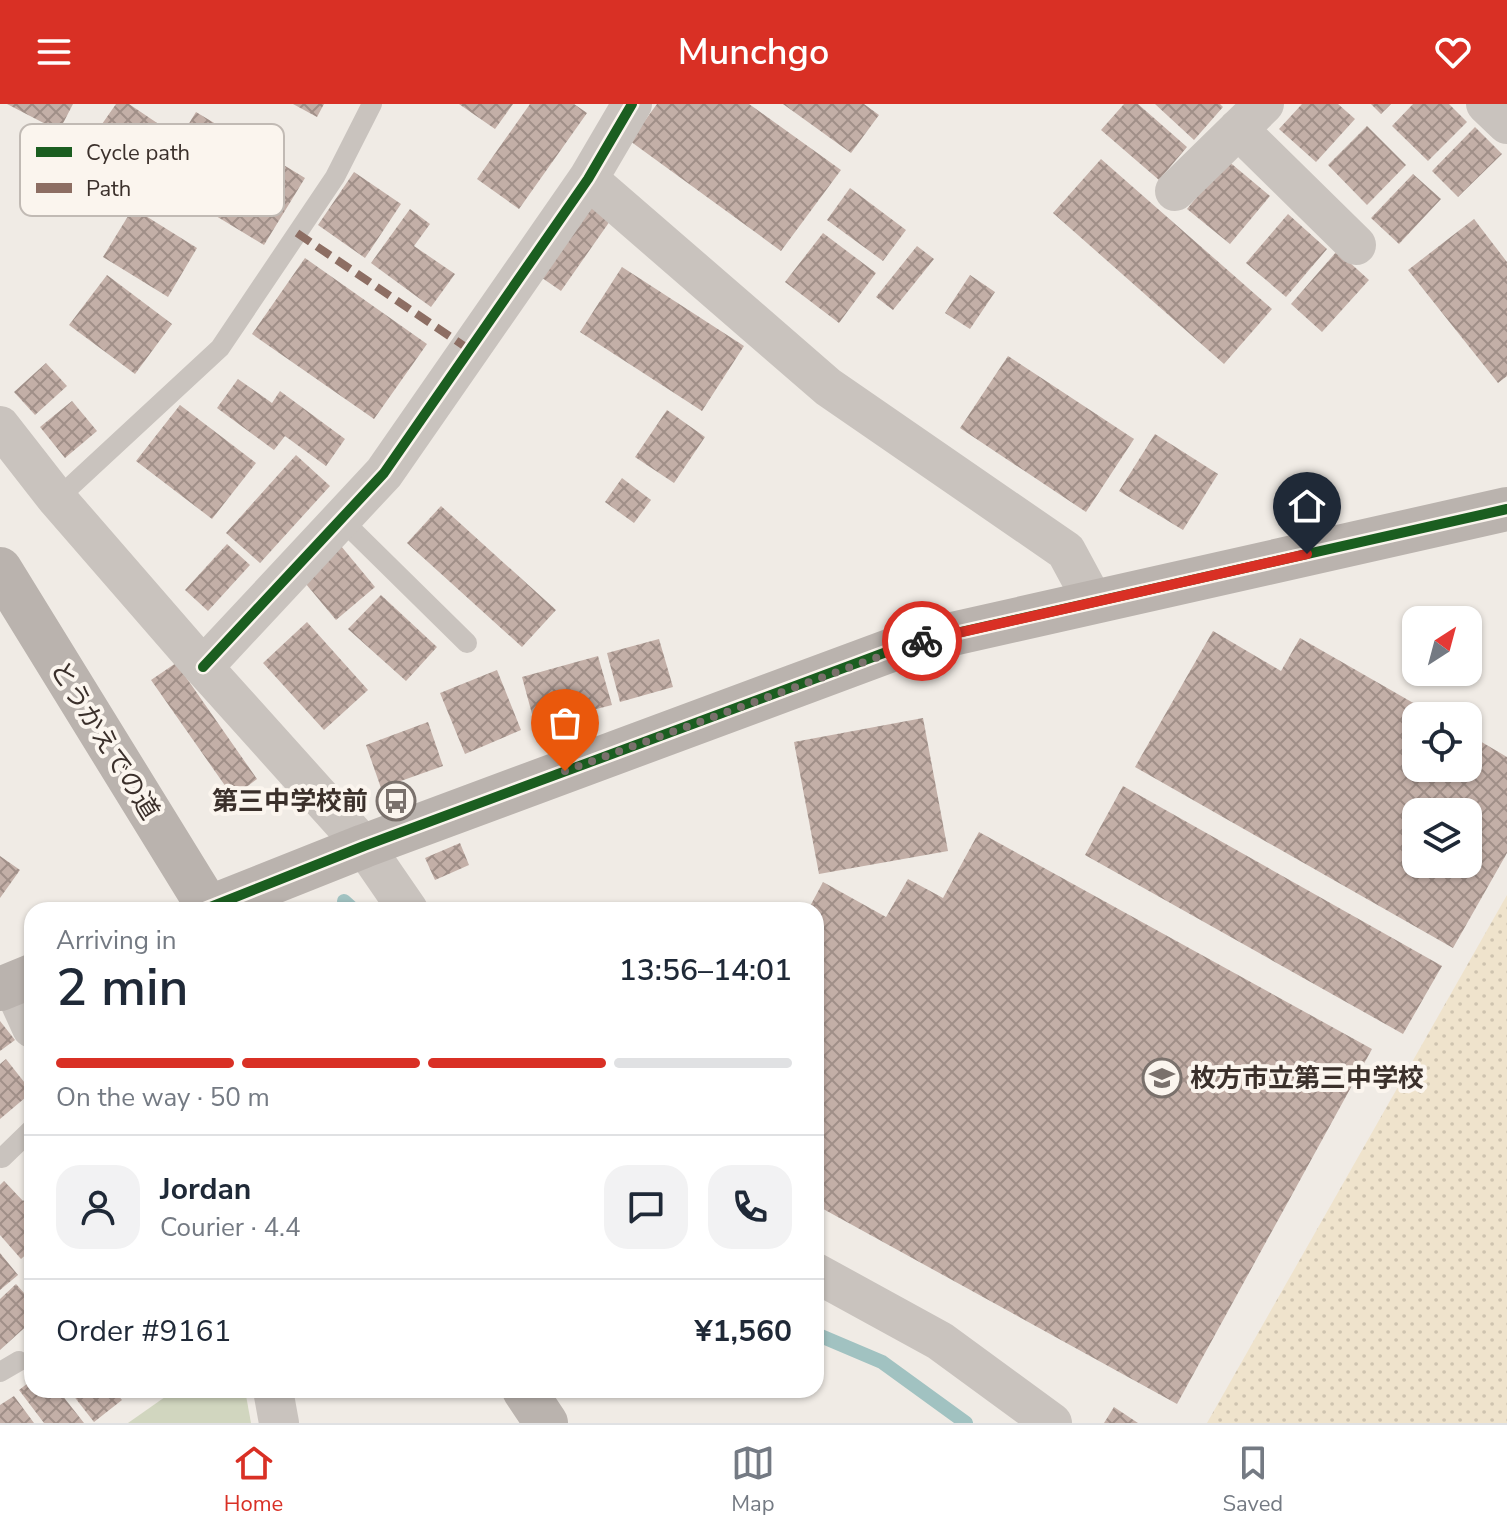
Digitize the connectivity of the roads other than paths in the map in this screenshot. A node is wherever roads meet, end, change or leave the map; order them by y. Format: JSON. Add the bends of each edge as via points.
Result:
{"nodes":[{"id":1,"x":372,"y":104,"type":"edge"},
{"id":2,"x":632,"y":104,"type":"edge"},
{"id":3,"x":1486,"y":104,"type":"edge"},
{"id":4,"x":1251,"y":117,"type":"edge"},
{"id":5,"x":1507,"y":124,"type":"edge"},
{"id":6,"x":588,"y":179,"type":"junction"},
{"id":7,"x":1175,"y":191,"type":"dead end"},
{"id":8,"x":1356,"y":245,"type":"dead end"},
{"id":9,"x":0,"y":426,"type":"edge"},
{"id":10,"x":57,"y":499,"type":"junction"},
{"id":11,"x":1507,"y":509,"type":"edge"},
{"id":12,"x":341,"y":519,"type":"junction"},
{"id":13,"x":0,"y":569,"type":"edge"},
{"id":14,"x":1093,"y":601,"type":"junction"},
{"id":15,"x":467,"y":643,"type":"dead end"},
{"id":16,"x":203,"y":667,"type":"junction"},
{"id":17,"x":364,"y":846,"type":"junction"},
{"id":18,"x":203,"y":902,"type":"edge"},
{"id":19,"x":224,"y":902,"type":"edge"},
{"id":20,"x":402,"y":902,"type":"edge"},
{"id":21,"x":15,"y":983,"type":"edge"},
{"id":22,"x":24,"y":1007,"type":"edge"},
{"id":23,"x":24,"y":1137,"type":"edge"},
{"id":24,"x":2,"y":1158,"type":"edge"},
{"id":25,"x":824,"y":1277,"type":"edge"},
{"id":26,"x":19,"y":1361,"type":"dead end"},
{"id":27,"x":0,"y":1372,"type":"edge"},
{"id":28,"x":274,"y":1398,"type":"edge"},
{"id":29,"x":529,"y":1398,"type":"edge"},
{"id":30,"x":279,"y":1423,"type":"edge"},
{"id":31,"x":546,"y":1423,"type":"edge"},
{"id":32,"x":1052,"y":1423,"type":"edge"}],
"edges":[{"from":1,"to":10,"type":"lane","via":[[335,177],[220,348]]},
{"from":2,"to":6,"type":"street"},
{"from":3,"to":5,"type":"street"},
{"from":4,"to":7,"type":"street"},
{"from":4,"to":8,"type":"street"},
{"from":6,"to":12,"type":"street","via":[[384,473]]},
{"from":6,"to":14,"type":"street","via":[[828,387],[1066,551]]},
{"from":9,"to":10,"type":"street"},
{"from":10,"to":16,"type":"street"},
{"from":11,"to":14,"type":"street"},
{"from":12,"to":15,"type":"lane"},
{"from":12,"to":16,"type":"street"},
{"from":13,"to":18,"type":"street","name":"とうかえでの道"},
{"from":14,"to":17,"type":"street","via":[[908,644]]},
{"from":16,"to":17,"type":"street"},
{"from":17,"to":19,"type":"street"},
{"from":17,"to":20,"type":"street"},
{"from":21,"to":22,"type":"street"},
{"from":23,"to":24,"type":"lane"},
{"from":25,"to":32,"type":"street","via":[[940,1341]]},
{"from":26,"to":27,"type":"lane"},
{"from":28,"to":30,"type":"street"},
{"from":29,"to":31,"type":"street"}]}
